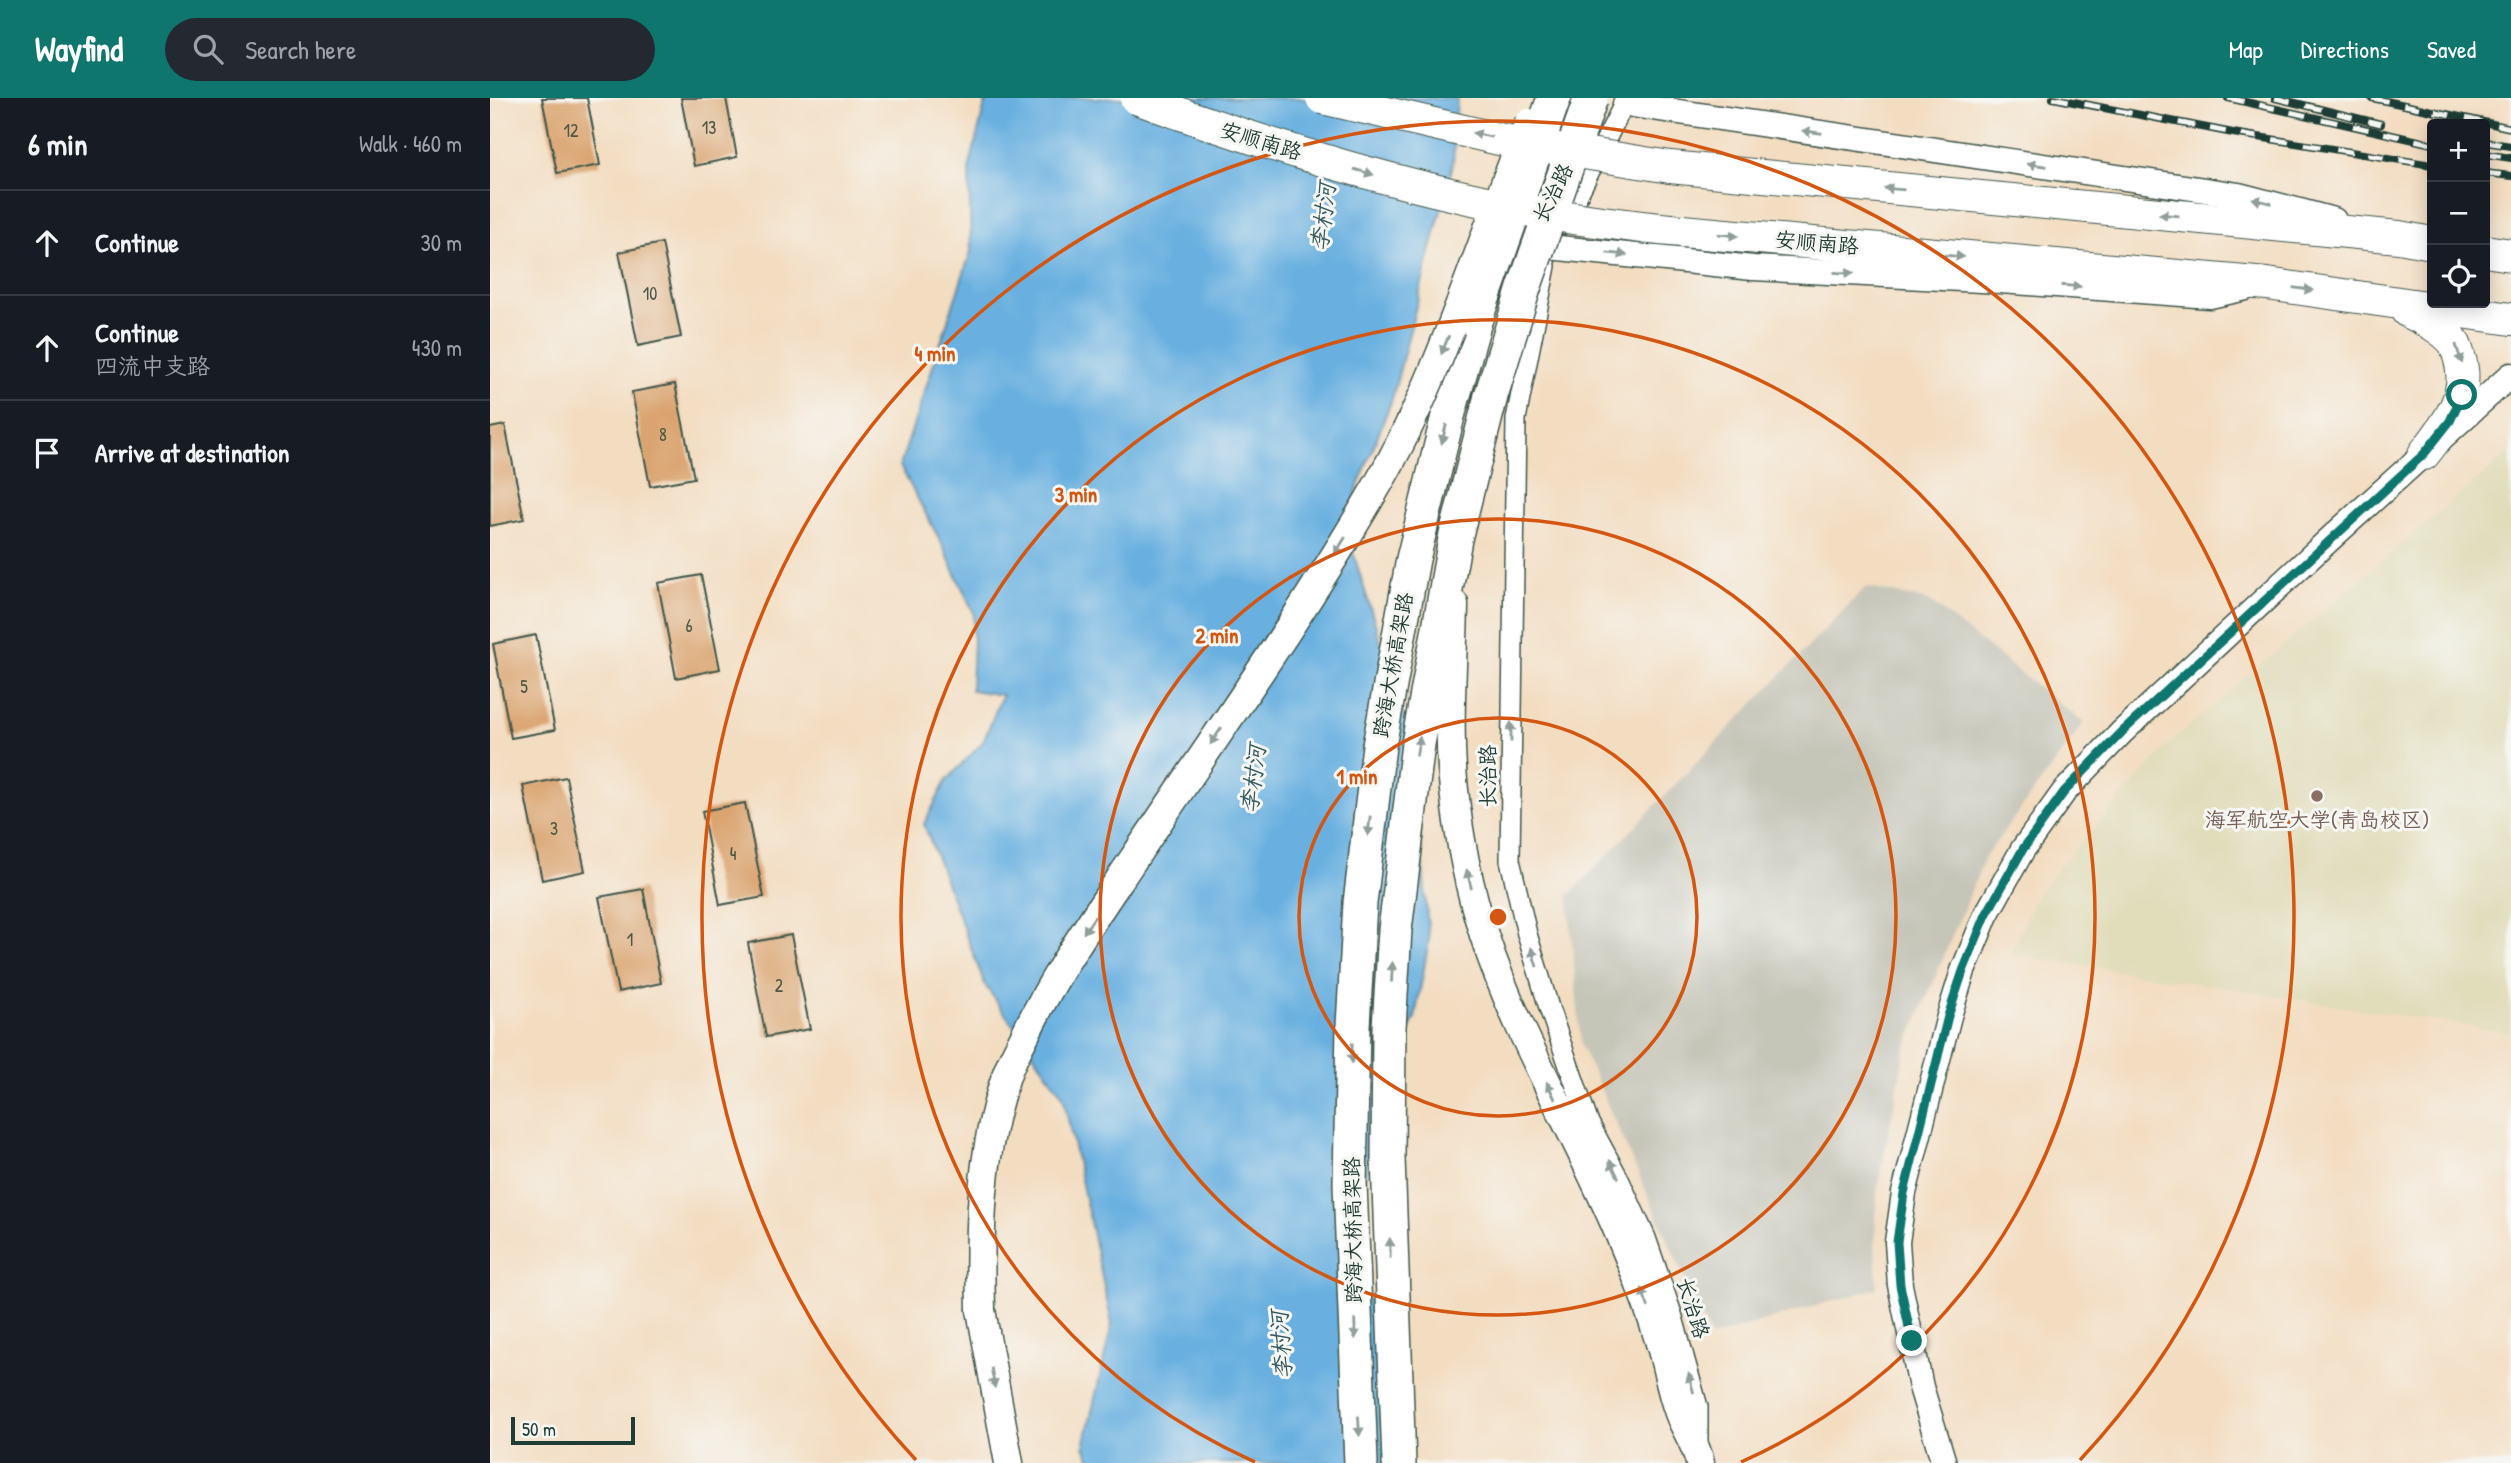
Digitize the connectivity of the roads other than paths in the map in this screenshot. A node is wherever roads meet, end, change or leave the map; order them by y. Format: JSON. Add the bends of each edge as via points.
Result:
{"nodes":[{"id":1,"x":1136,"y":98,"type":"edge"},
{"id":2,"x":1322,"y":98,"type":"edge"},
{"id":3,"x":1540,"y":98,"type":"edge"},
{"id":4,"x":1554,"y":98,"type":"edge"},
{"id":5,"x":1591,"y":98,"type":"edge"},
{"id":6,"x":1627,"y":100,"type":"edge"},
{"id":7,"x":2399,"y":237,"type":"junction"},
{"id":8,"x":2427,"y":242,"type":"edge"},
{"id":9,"x":1549,"y":247,"type":"junction"},
{"id":10,"x":2490,"y":252,"type":"edge"},
{"id":11,"x":2511,"y":255,"type":"edge"},
{"id":12,"x":2267,"y":284,"type":"junction"},
{"id":13,"x":2387,"y":301,"type":"junction"},
{"id":14,"x":2511,"y":319,"type":"edge"},
{"id":15,"x":2511,"y":374,"type":"edge"},
{"id":16,"x":2424,"y":454,"type":"junction"},
{"id":17,"x":1455,"y":539,"type":"junction"},
{"id":18,"x":1699,"y":1457,"type":"edge"},
{"id":19,"x":1009,"y":1463,"type":"edge"},
{"id":20,"x":1361,"y":1463,"type":"edge"},
{"id":21,"x":1399,"y":1463,"type":"edge"},
{"id":22,"x":1944,"y":1463,"type":"edge"}],
"edges":[{"from":1,"to":12,"type":"main road","name":"安顺南路","one_way":true,"bridge":true,"via":[[1237,134],[1377,175],[1555,215],[1660,229]]},
{"from":7,"to":2,"type":"main road","one_way":true,"bridge":true,"via":[[1670,167],[1503,140]]},
{"from":3,"to":19,"type":"main road","one_way":true,"bridge":true,"via":[[1404,438],[1297,616],[1059,969],[1006,1076],[991,1124],[979,1240],[981,1310]]},
{"from":4,"to":20,"type":"highway","name":"跨海大桥高架路","one_way":true,"bridge":true,"via":[[1475,321],[1448,416],[1412,559],[1379,746],[1360,903],[1353,1027],[1350,1184]]},
{"from":5,"to":17,"type":"highway","name":"跨海大桥高架路","bridge":true,"via":[[1524,288]]},
{"from":7,"to":6,"type":"street","one_way":true,"via":[[2239,195]]},
{"from":6,"to":9,"type":"street","name":"长治路"},
{"from":7,"to":8,"type":"main road"},
{"from":9,"to":12,"type":"street","one_way":true,"via":[[1752,268],[2210,296]]},
{"from":18,"to":9,"type":"street","name":"长治路","one_way":true,"via":[[1698,1407],[1672,1314],[1646,1237],[1588,1121],[1534,960],[1510,860],[1516,419]]},
{"from":10,"to":11,"type":"main road"},
{"from":12,"to":13,"type":"main road","name":"安顺南路","one_way":true},
{"from":13,"to":14,"type":"main road","name":"安顺南路"},
{"from":13,"to":16,"type":"main road","one_way":true,"via":[[2433,324],[2455,343],[2463,369],[2462,395],[2450,421]]},
{"from":15,"to":16,"type":"street"},
{"from":16,"to":22,"type":"street","via":[[2122,732],[2064,792],[2023,849],[1986,915],[1948,1016],[1904,1193],[1897,1242],[1900,1285],[1921,1387]]},
{"from":18,"to":17,"type":"main road","one_way":true,"via":[[1678,1410],[1636,1275],[1501,982],[1483,933],[1454,788]]},
{"from":21,"to":17,"type":"highway","name":"跨海大桥高架路","one_way":true,"via":[[1388,1158],[1394,944],[1418,744]]}]}
